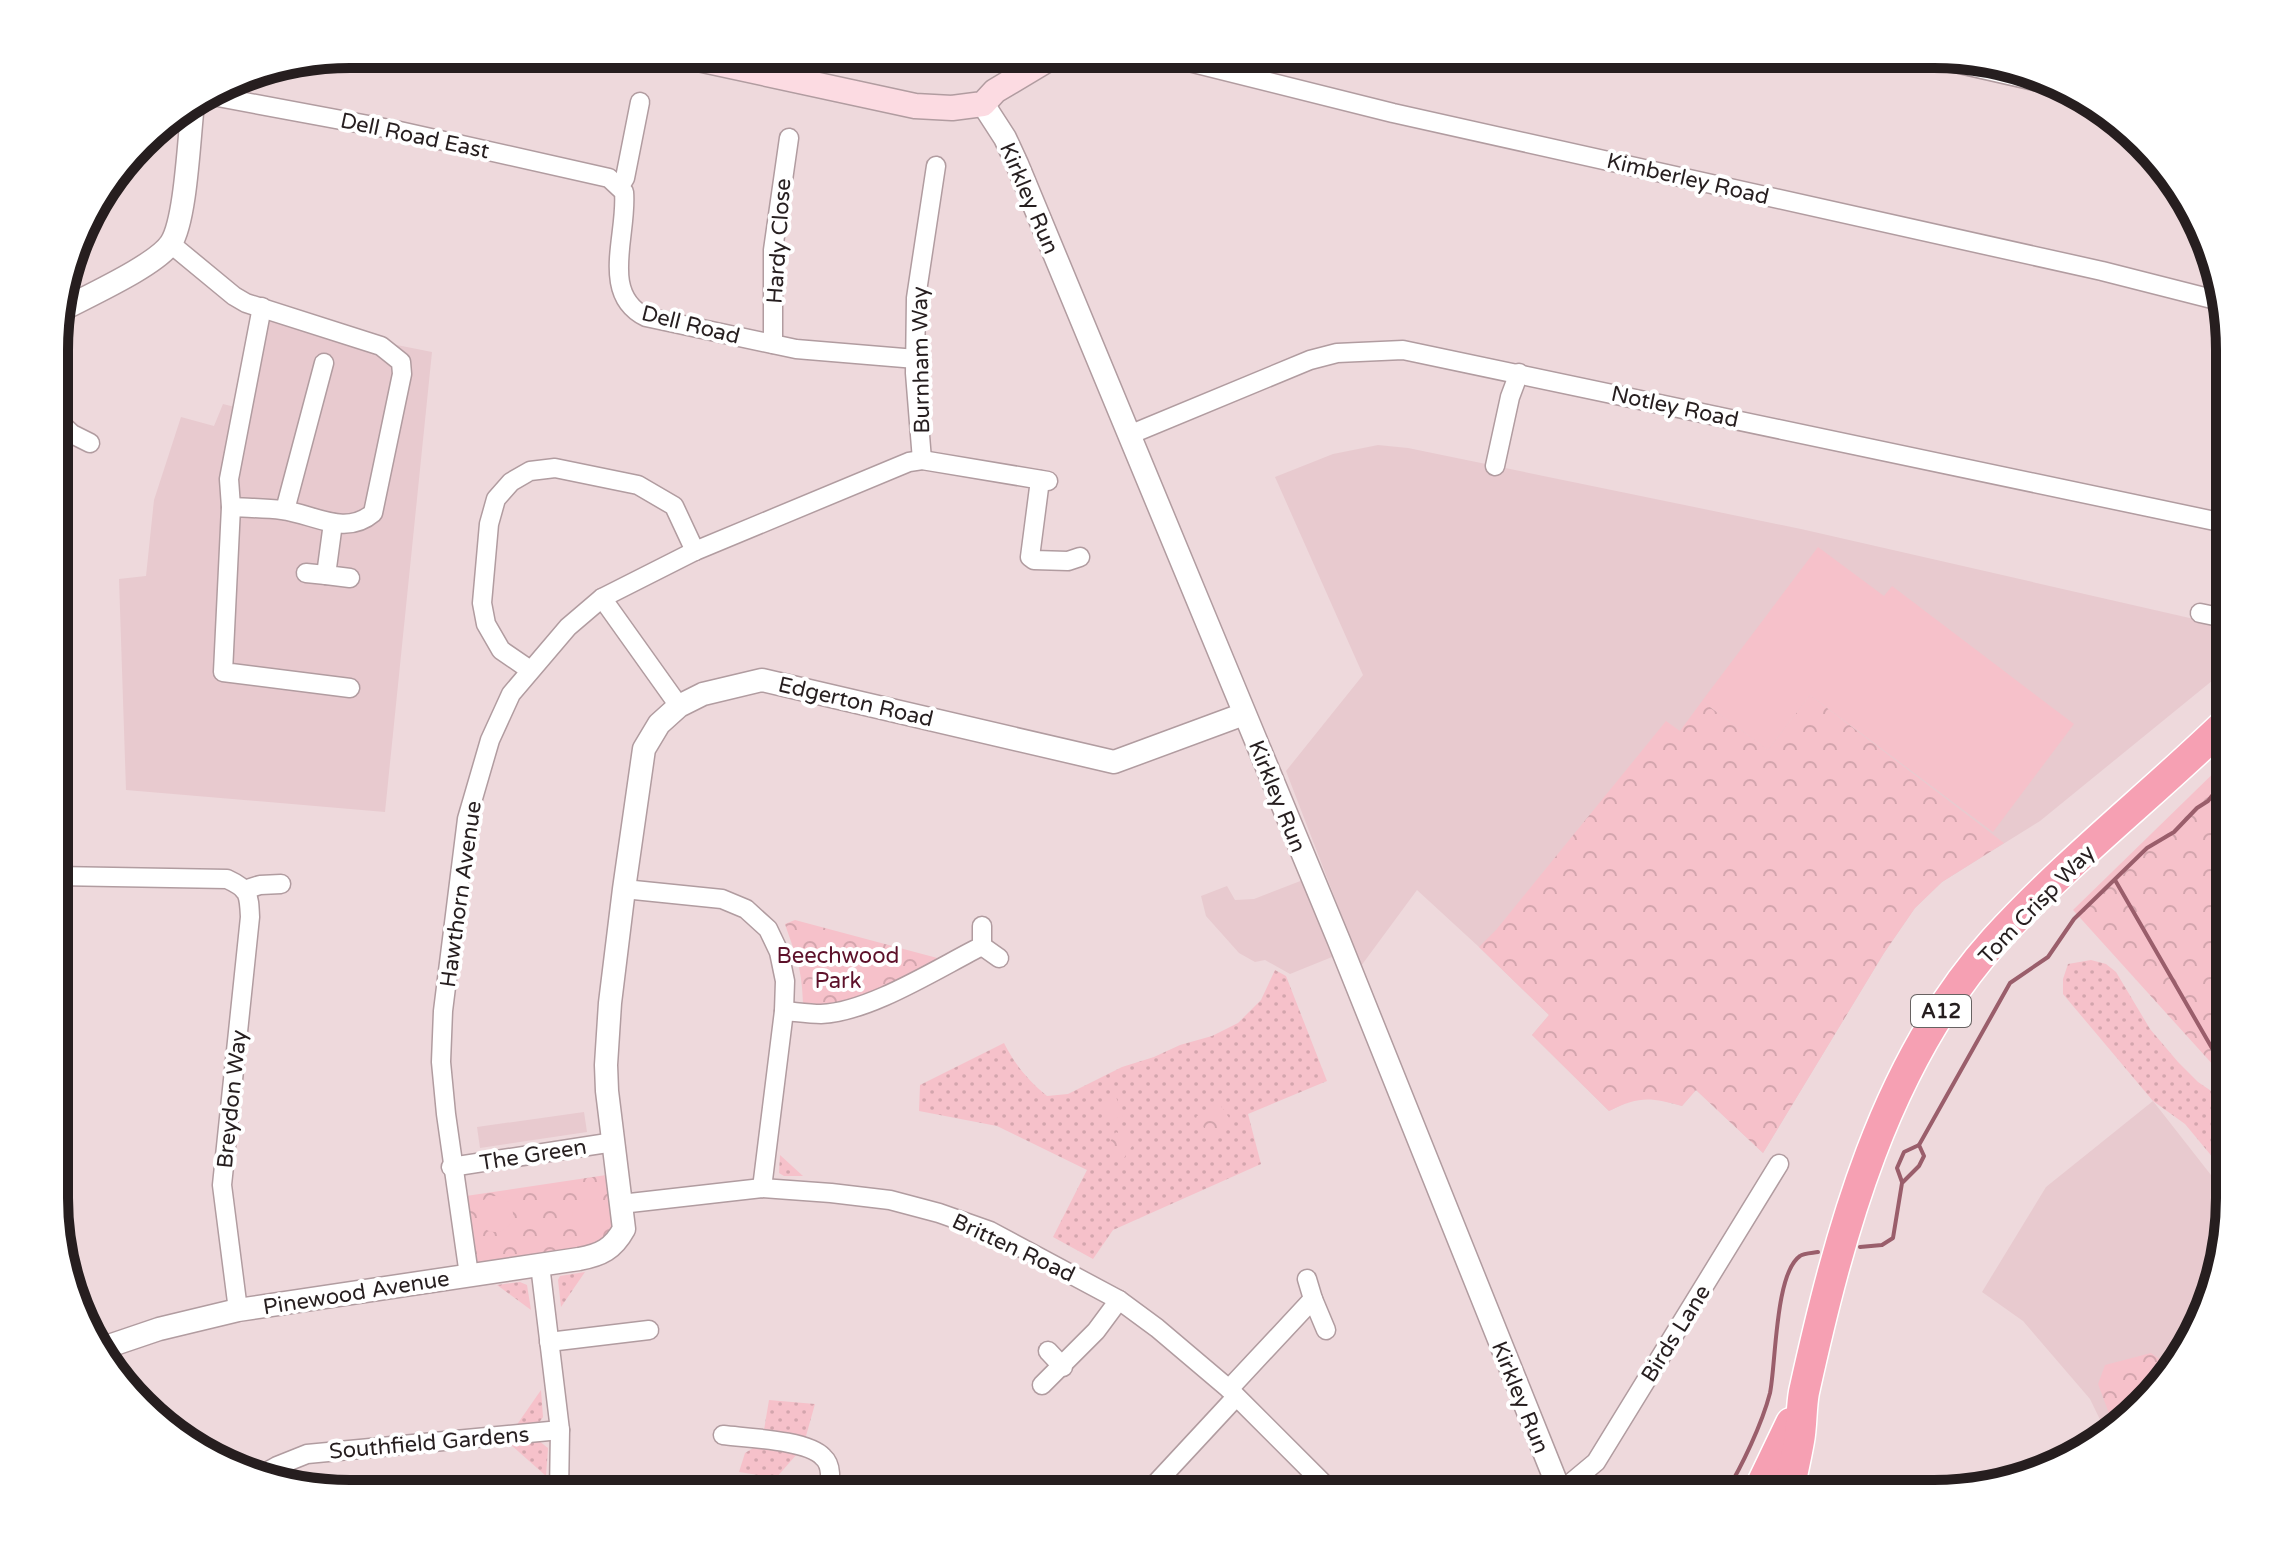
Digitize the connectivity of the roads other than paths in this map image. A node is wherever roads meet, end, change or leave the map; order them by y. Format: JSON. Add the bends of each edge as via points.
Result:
{"nodes":[{"id":1,"x":1215,"y":68,"type":"edge"},
{"id":2,"x":754,"y":69,"type":"edge"},
{"id":3,"x":1033,"y":69,"type":"edge"},
{"id":4,"x":223,"y":98,"type":"edge"},
{"id":5,"x":640,"y":102,"type":"dead end"},
{"id":6,"x":983,"y":104,"type":"junction"},
{"id":7,"x":191,"y":118,"type":"edge"},
{"id":8,"x":789,"y":138,"type":"dead end"},
{"id":9,"x":936,"y":166,"type":"dead end"},
{"id":10,"x":620,"y":186,"type":"junction"},
{"id":11,"x":171,"y":244,"type":"junction"},
{"id":12,"x":2212,"y":299,"type":"edge"},
{"id":13,"x":71,"y":305,"type":"edge"},
{"id":14,"x":262,"y":307,"type":"junction"},
{"id":15,"x":773,"y":344,"type":"junction"},
{"id":16,"x":916,"y":359,"type":"junction"},
{"id":17,"x":324,"y":363,"type":"dead end"},
{"id":18,"x":1519,"y":373,"type":"junction"},
{"id":19,"x":68,"y":430,"type":"edge"},
{"id":20,"x":1129,"y":435,"type":"junction"},
{"id":21,"x":90,"y":443,"type":"dead end"},
{"id":22,"x":922,"y":460,"type":"junction"},
{"id":23,"x":1495,"y":466,"type":"dead end"},
{"id":24,"x":231,"y":507,"type":"junction"},
{"id":25,"x":285,"y":510,"type":"junction"},
{"id":26,"x":2215,"y":521,"type":"edge"},
{"id":27,"x":333,"y":523,"type":"junction"},
{"id":28,"x":695,"y":551,"type":"junction"},
{"id":29,"x":1080,"y":557,"type":"dead end"},
{"id":30,"x":306,"y":573,"type":"dead end"},
{"id":31,"x":326,"y":575,"type":"junction"},
{"id":32,"x":350,"y":578,"type":"dead end"},
{"id":33,"x":602,"y":598,"type":"junction"},
{"id":34,"x":2200,"y":613,"type":"dead end"},
{"id":35,"x":2215,"y":616,"type":"edge"},
{"id":36,"x":530,"y":670,"type":"junction"},
{"id":37,"x":350,"y":688,"type":"dead end"},
{"id":38,"x":679,"y":706,"type":"junction"},
{"id":39,"x":1244,"y":714,"type":"junction"},
{"id":40,"x":2215,"y":732,"type":"edge"},
{"id":41,"x":68,"y":876,"type":"edge"},
{"id":42,"x":281,"y":884,"type":"dead end"},
{"id":43,"x":624,"y":889,"type":"junction"},
{"id":44,"x":244,"y":890,"type":"junction"},
{"id":45,"x":982,"y":926,"type":"dead end"},
{"id":46,"x":982,"y":946,"type":"junction"},
{"id":47,"x":999,"y":958,"type":"dead end"},
{"id":48,"x":784,"y":1011,"type":"junction"},
{"id":49,"x":614,"y":1142,"type":"junction"},
{"id":50,"x":1779,"y":1164,"type":"dead end"},
{"id":51,"x":451,"y":1167,"type":"junction"},
{"id":52,"x":762,"y":1188,"type":"junction"},
{"id":53,"x":621,"y":1204,"type":"junction"},
{"id":54,"x":616,"y":1244,"type":"joint"},
{"id":55,"x":540,"y":1265,"type":"junction"},
{"id":56,"x":469,"y":1275,"type":"junction"},
{"id":57,"x":1307,"y":1279,"type":"dead end"},
{"id":58,"x":1313,"y":1299,"type":"junction"},
{"id":59,"x":1119,"y":1300,"type":"junction"},
{"id":60,"x":238,"y":1310,"type":"junction"},
{"id":61,"x":649,"y":1330,"type":"dead end"},
{"id":62,"x":1326,"y":1330,"type":"dead end"},
{"id":63,"x":549,"y":1342,"type":"junction"},
{"id":64,"x":110,"y":1345,"type":"edge"},
{"id":65,"x":1048,"y":1351,"type":"dead end"},
{"id":66,"x":1063,"y":1367,"type":"junction"},
{"id":67,"x":1042,"y":1385,"type":"dead end"},
{"id":68,"x":1232,"y":1393,"type":"junction"},
{"id":69,"x":1804,"y":1396,"type":"junction"},
{"id":70,"x":560,"y":1430,"type":"junction"},
{"id":71,"x":723,"y":1435,"type":"dead end"},
{"id":72,"x":272,"y":1469,"type":"edge"},
{"id":73,"x":1153,"y":1479,"type":"edge"},
{"id":74,"x":1319,"y":1479,"type":"edge"},
{"id":75,"x":1554,"y":1479,"type":"edge"},
{"id":76,"x":1578,"y":1479,"type":"edge"},
{"id":77,"x":1764,"y":1479,"type":"edge"},
{"id":78,"x":1791,"y":1479,"type":"edge"},
{"id":79,"x":559,"y":1480,"type":"edge"},
{"id":80,"x":830,"y":1480,"type":"edge"}],
"edges":[{"from":1,"to":12,"type":"street","name":"Kimberley Road"},
{"from":2,"to":6,"type":"main road","via":[[915,106]]},
{"from":3,"to":6,"type":"main road"},
{"from":4,"to":10,"type":"street","name":"Dell Road East","via":[[395,130],[609,178]]},
{"from":5,"to":10,"type":"street","name":"Dell Road"},
{"from":6,"to":20,"type":"street","name":"Kirkley Run","via":[[1017,164]]},
{"from":7,"to":11,"type":"street","via":[[181,212]]},
{"from":8,"to":15,"type":"street","name":"Hardy Close","via":[[773,250]]},
{"from":9,"to":16,"type":"street","name":"Burnham Way","via":[[918,283]]},
{"from":10,"to":15,"type":"street","name":"Dell Road","via":[[625,198],[619,278],[630,308],[646,317]]},
{"from":11,"to":13,"type":"street","via":[[152,261]]},
{"from":11,"to":14,"type":"street","via":[[234,296]]},
{"from":14,"to":24,"type":"street","via":[[232,458]]},
{"from":14,"to":27,"type":"street","via":[[381,346],[401,362],[373,513],[348,526]]},
{"from":15,"to":16,"type":"street","name":"Dell Road"},
{"from":16,"to":22,"type":"street","name":"Burnham Way"},
{"from":17,"to":25,"type":"street"},
{"from":18,"to":20,"type":"street","name":"Notley Road","via":[[1403,350],[1337,353]]},
{"from":18,"to":23,"type":"street"},
{"from":18,"to":26,"type":"street","name":"Notley Road"},
{"from":19,"to":21,"type":"street"},
{"from":20,"to":39,"type":"street","name":"Kirkley Run"},
{"from":22,"to":28,"type":"street","name":"Hawthorn Avenue"},
{"from":22,"to":29,"type":"street","name":"Hawthorn Avenue","via":[[1044,480],[1030,557]]},
{"from":24,"to":25,"type":"street"},
{"from":24,"to":37,"type":"street","via":[[223,672]]},
{"from":25,"to":27,"type":"street"},
{"from":27,"to":31,"type":"street"},
{"from":28,"to":33,"type":"street","name":"Hawthorn Avenue"},
{"from":28,"to":36,"type":"street","via":[[674,506],[638,485],[555,468],[530,471],[511,482],[496,499],[489,524],[482,603],[486,624],[501,650]]},
{"from":30,"to":31,"type":"street"},
{"from":31,"to":32,"type":"street"},
{"from":33,"to":36,"type":"street","name":"Hawthorn Avenue"},
{"from":33,"to":38,"type":"street"},
{"from":34,"to":35,"type":"street"},
{"from":36,"to":51,"type":"street","name":"Hawthorn Avenue","via":[[511,694],[490,740],[467,819],[441,1062]]},
{"from":38,"to":39,"type":"street","name":"Edgerton Road","via":[[703,694],[762,680],[1114,762]]},
{"from":38,"to":43,"type":"street","name":"Edgerton Road","via":[[659,724],[644,749]]},
{"from":39,"to":75,"type":"street","name":"Kirkley Run"},
{"from":40,"to":69,"type":"highway","name":"Tom Crisp Way","number":"A12","via":[[1994,941],[1935,1018],[1871,1153],[1838,1256]]},
{"from":41,"to":44,"type":"street","via":[[227,879]]},
{"from":42,"to":44,"type":"street"},
{"from":43,"to":48,"type":"street","via":[[722,899],[746,909],[768,929],[779,952]]},
{"from":43,"to":49,"type":"street","name":"Edgerton Road","via":[[606,1065]]},
{"from":44,"to":60,"type":"street","name":"Breydon Way","via":[[250,917],[222,1185]]},
{"from":45,"to":46,"type":"street"},
{"from":46,"to":47,"type":"street"},
{"from":46,"to":48,"type":"street","via":[[863,1004],[823,1014]]},
{"from":48,"to":52,"type":"street"},
{"from":49,"to":51,"type":"street","name":"The Green"},
{"from":49,"to":53,"type":"street","name":"Edgerton Road"},
{"from":50,"to":76,"type":"street","name":"Birds Lane","via":[[1596,1462]]},
{"from":51,"to":56,"type":"street","name":"Hawthorn Avenue"},
{"from":52,"to":53,"type":"street","name":"Britten Road"},
{"from":52,"to":59,"type":"street","name":"Britten Road","via":[[890,1200],[939,1213],[990,1231]]},
{"from":53,"to":54,"type":"street","name":"Edgerton Road","via":[[624,1229]]},
{"from":54,"to":55,"type":"street","name":"Pinewood Avenue","via":[[600,1255]]},
{"from":55,"to":56,"type":"street","name":"Pinewood Avenue"},
{"from":55,"to":63,"type":"street"},
{"from":56,"to":60,"type":"street","name":"Pinewood Avenue"},
{"from":57,"to":58,"type":"street"},
{"from":58,"to":62,"type":"street"},
{"from":58,"to":68,"type":"street"},
{"from":59,"to":66,"type":"street"},
{"from":59,"to":68,"type":"street","name":"Britten Road"},
{"from":60,"to":64,"type":"street","name":"Pinewood Avenue"},
{"from":61,"to":63,"type":"street"},
{"from":63,"to":70,"type":"street"},
{"from":65,"to":66,"type":"street"},
{"from":66,"to":67,"type":"street"},
{"from":68,"to":73,"type":"street"},
{"from":68,"to":74,"type":"street","name":"Britten Road"},
{"from":69,"to":77,"type":"highway","name":"Tom Crisp Way","number":"A12"},
{"from":69,"to":78,"type":"highway","name":"Tom Crisp Way","number":"A12"},
{"from":70,"to":72,"type":"street","name":"Southfield Gardens","via":[[307,1454]]},
{"from":70,"to":79,"type":"street"},
{"from":71,"to":80,"type":"street","via":[[812,1448],[826,1458]]}]}
